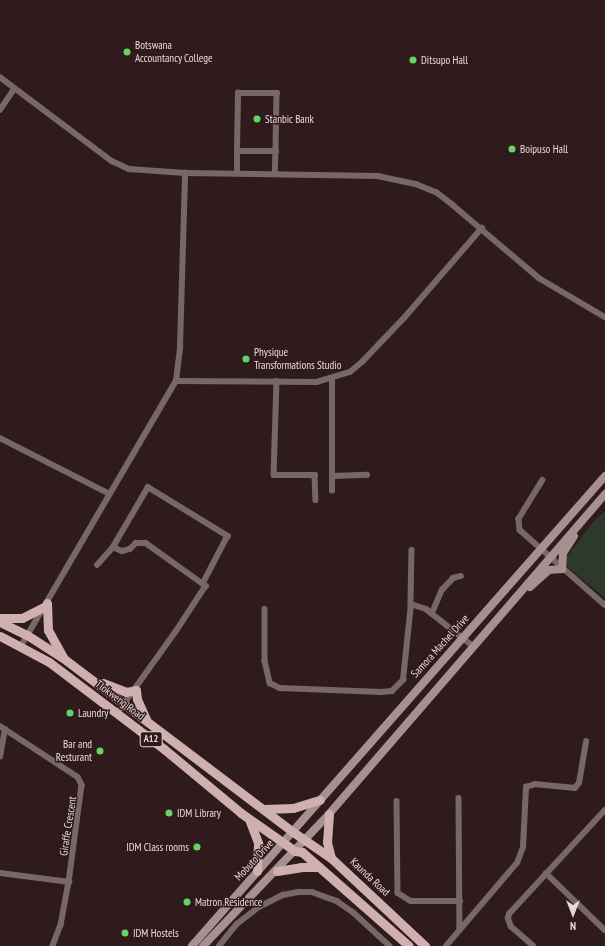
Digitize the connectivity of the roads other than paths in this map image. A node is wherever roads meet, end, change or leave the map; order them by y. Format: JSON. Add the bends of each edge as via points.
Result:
{"nodes":[{"id":1,"x":0,"y":77,"type":"edge"},
{"id":2,"x":14,"y":89,"type":"junction"},
{"id":3,"x":0,"y":110,"type":"edge"},
{"id":4,"x":237,"y":151,"type":"junction"},
{"id":5,"x":276,"y":151,"type":"junction"},
{"id":6,"x":185,"y":173,"type":"junction"},
{"id":7,"x":237,"y":174,"type":"junction"},
{"id":8,"x":275,"y":174,"type":"junction"},
{"id":9,"x":482,"y":228,"type":"junction"},
{"id":10,"x":605,"y":317,"type":"edge"},
{"id":11,"x":332,"y":379,"type":"junction"},
{"id":12,"x":176,"y":381,"type":"junction"},
{"id":13,"x":277,"y":381,"type":"junction"},
{"id":14,"x":0,"y":438,"type":"edge"},
{"id":15,"x":367,"y":475,"type":"dead end"},
{"id":16,"x":332,"y":476,"type":"junction"},
{"id":17,"x":605,"y":476,"type":"edge"},
{"id":18,"x":544,"y":480,"type":"dead end"},
{"id":19,"x":332,"y":491,"type":"dead end"},
{"id":20,"x":108,"y":493,"type":"junction"},
{"id":21,"x":605,"y":494,"type":"edge"},
{"id":22,"x":316,"y":500,"type":"dead end"},
{"id":23,"x":577,"y":526,"type":"junction"},
{"id":24,"x":113,"y":547,"type":"junction"},
{"id":25,"x":412,"y":550,"type":"dead end"},
{"id":26,"x":540,"y":550,"type":"junction"},
{"id":27,"x":549,"y":558,"type":"junction"},
{"id":28,"x":97,"y":565,"type":"dead end"},
{"id":29,"x":562,"y":569,"type":"junction"},
{"id":30,"x":461,"y":576,"type":"dead end"},
{"id":31,"x":203,"y":584,"type":"junction"},
{"id":32,"x":522,"y":590,"type":"junction"},
{"id":33,"x":411,"y":604,"type":"junction"},
{"id":34,"x":45,"y":605,"type":"junction"},
{"id":35,"x":605,"y":605,"type":"edge"},
{"id":36,"x":265,"y":610,"type":"dead end"},
{"id":37,"x":432,"y":613,"type":"junction"},
{"id":38,"x":0,"y":618,"type":"edge"},
{"id":39,"x":0,"y":622,"type":"edge"},
{"id":40,"x":27,"y":635,"type":"junction"},
{"id":41,"x":0,"y":636,"type":"edge"},
{"id":42,"x":462,"y":638,"type":"junction"},
{"id":43,"x":21,"y":646,"type":"junction"},
{"id":44,"x":473,"y":646,"type":"junction"},
{"id":45,"x":63,"y":658,"type":"junction"},
{"id":46,"x":100,"y":685,"type":"junction"},
{"id":47,"x":136,"y":690,"type":"junction"},
{"id":48,"x":125,"y":704,"type":"junction"},
{"id":49,"x":118,"y":714,"type":"junction"},
{"id":50,"x":147,"y":720,"type":"junction"},
{"id":51,"x":2,"y":727,"type":"edge"},
{"id":52,"x":586,"y":742,"type":"dead end"},
{"id":53,"x":0,"y":757,"type":"edge"},
{"id":54,"x":459,"y":798,"type":"dead end"},
{"id":55,"x":320,"y":800,"type":"junction"},
{"id":56,"x":397,"y":801,"type":"dead end"},
{"id":57,"x":264,"y":809,"type":"junction"},
{"id":58,"x":605,"y":810,"type":"edge"},
{"id":59,"x":241,"y":813,"type":"junction"},
{"id":60,"x":328,"y":814,"type":"junction"},
{"id":61,"x":293,"y":832,"type":"junction"},
{"id":62,"x":304,"y":838,"type":"junction"},
{"id":63,"x":285,"y":843,"type":"junction"},
{"id":64,"x":295,"y":851,"type":"junction"},
{"id":65,"x":331,"y":858,"type":"junction"},
{"id":66,"x":319,"y":867,"type":"junction"},
{"id":67,"x":257,"y":871,"type":"junction"},
{"id":68,"x":276,"y":871,"type":"junction"},
{"id":69,"x":0,"y":873,"type":"edge"},
{"id":70,"x":546,"y":873,"type":"junction"},
{"id":71,"x":69,"y":882,"type":"junction"},
{"id":72,"x":460,"y":900,"type":"junction"},
{"id":73,"x":460,"y":930,"type":"junction"},
{"id":74,"x":605,"y":930,"type":"edge"},
{"id":75,"x":53,"y":946,"type":"edge"},
{"id":76,"x":192,"y":946,"type":"edge"},
{"id":77,"x":204,"y":946,"type":"edge"},
{"id":78,"x":219,"y":946,"type":"edge"},
{"id":79,"x":390,"y":946,"type":"edge"},
{"id":80,"x":409,"y":946,"type":"edge"},
{"id":81,"x":425,"y":946,"type":"edge"},
{"id":82,"x":446,"y":946,"type":"edge"},
{"id":83,"x":533,"y":946,"type":"edge"}],
"edges":[{"from":1,"to":2,"type":"street"},
{"from":2,"to":3,"type":"street"},
{"from":2,"to":6,"type":"street","via":[[120,166],[142,171]]},
{"from":4,"to":5,"type":"street"},
{"from":4,"to":5,"type":"street","via":[[238,93],[277,93]]},
{"from":4,"to":7,"type":"street"},
{"from":5,"to":8,"type":"street"},
{"from":6,"to":7,"type":"street"},
{"from":6,"to":12,"type":"street","via":[[180,346]]},
{"from":7,"to":8,"type":"street"},
{"from":8,"to":9,"type":"street","via":[[399,179],[436,192]]},
{"from":9,"to":10,"type":"street","via":[[539,278]]},
{"from":9,"to":11,"type":"street","via":[[364,362],[350,372]]},
{"from":11,"to":13,"type":"street","via":[[317,382]]},
{"from":11,"to":16,"type":"street"},
{"from":12,"to":13,"type":"street"},
{"from":12,"to":20,"type":"street"},
{"from":13,"to":22,"type":"street","via":[[274,475],[315,475]]},
{"from":14,"to":20,"type":"street"},
{"from":15,"to":16,"type":"street"},
{"from":16,"to":19,"type":"street"},
{"from":17,"to":26,"type":"main road","name":"Samora Machel Drive"},
{"from":18,"to":26,"type":"street","via":[[518,523],[520,530]]},
{"from":20,"to":34,"type":"street"},
{"from":21,"to":23,"type":"main road"},
{"from":23,"to":27,"type":"main road"},
{"from":23,"to":29,"type":"main road","via":[[563,553]]},
{"from":24,"to":28,"type":"street"},
{"from":24,"to":31,"type":"street","via":[[122,552],[136,543],[146,542]]},
{"from":24,"to":31,"type":"street","via":[[148,487],[228,536]]},
{"from":25,"to":33,"type":"street"},
{"from":26,"to":27,"type":"street"},
{"from":26,"to":42,"type":"main road","name":"Samora Machel Drive"},
{"from":27,"to":29,"type":"street"},
{"from":27,"to":32,"type":"main road"},
{"from":29,"to":32,"type":"main road","via":[[549,570],[529,588]]},
{"from":29,"to":35,"type":"street"},
{"from":30,"to":37,"type":"street","via":[[453,578],[442,590]]},
{"from":31,"to":47,"type":"street","via":[[206,586]]},
{"from":32,"to":44,"type":"main road"},
{"from":33,"to":36,"type":"street","via":[[403,680],[392,691],[381,692],[280,688],[270,684],[265,661]]},
{"from":33,"to":37,"type":"street","via":[[424,607]]},
{"from":34,"to":38,"type":"main road","via":[[22,618]]},
{"from":34,"to":40,"type":"street"},
{"from":34,"to":45,"type":"main road","via":[[48,630]]},
{"from":37,"to":42,"type":"street"},
{"from":39,"to":40,"type":"main road","name":"Tlokweng Road","number":"A12"},
{"from":40,"to":43,"type":"street"},
{"from":40,"to":45,"type":"main road","name":"Tlokweng Road","number":"A12"},
{"from":41,"to":43,"type":"main road","name":"Tlokweng Road","number":"A12"},
{"from":42,"to":44,"type":"street"},
{"from":42,"to":55,"type":"main road","name":"Samora Machel Drive"},
{"from":43,"to":49,"type":"main road","name":"Tlokweng Road","number":"A12","via":[[49,662]]},
{"from":44,"to":60,"type":"main road"},
{"from":45,"to":46,"type":"main road","name":"Tlokweng Road","number":"A12"},
{"from":46,"to":47,"type":"main road","via":[[103,683],[126,692]]},
{"from":46,"to":48,"type":"main road","name":"Tlokweng Road","number":"A12"},
{"from":47,"to":48,"type":"street"},
{"from":47,"to":50,"type":"main road","via":[[136,699]]},
{"from":48,"to":49,"type":"street"},
{"from":48,"to":50,"type":"main road","name":"Tlokweng Road","number":"A12"},
{"from":49,"to":59,"type":"main road","name":"Tlokweng Road","number":"A12"},
{"from":50,"to":57,"type":"main road","name":"Tlokweng Road","number":"A12"},
{"from":51,"to":53,"type":"street"},
{"from":51,"to":71,"type":"street","name":"Giraffe Crescent","via":[[80,781],[83,794]]},
{"from":52,"to":73,"type":"street","via":[[579,783],[575,788],[535,784],[526,787],[522,853],[508,875]]},
{"from":54,"to":72,"type":"street"},
{"from":55,"to":57,"type":"main road","via":[[293,808]]},
{"from":55,"to":61,"type":"main road","name":"Samora Machel Drive"},
{"from":56,"to":72,"type":"street","via":[[398,893],[411,901]]},
{"from":57,"to":61,"type":"main road","name":"Tlokweng Road","number":"A12"},
{"from":58,"to":70,"type":"street"},
{"from":59,"to":63,"type":"main road","name":"Tlokweng Road","number":"A12"},
{"from":59,"to":67,"type":"main road","via":[[248,818],[257,836]]},
{"from":60,"to":62,"type":"main road"},
{"from":60,"to":65,"type":"main road","via":[[327,846]]},
{"from":61,"to":62,"type":"main road","name":"Kaunda Road","number":"A12"},
{"from":61,"to":63,"type":"main road","name":"Mobuto Drive"},
{"from":62,"to":64,"type":"main road"},
{"from":62,"to":65,"type":"main road","name":"Kaunda Road","number":"A12"},
{"from":63,"to":64,"type":"main road","name":"Tlokweng Road","number":"A12"},
{"from":63,"to":67,"type":"main road","name":"Mobuto Drive"},
{"from":64,"to":66,"type":"main road","number":"A12","via":[[302,852]]},
{"from":64,"to":68,"type":"main road"},
{"from":65,"to":81,"type":"main road","name":"Kaunda Road","number":"A12"},
{"from":66,"to":68,"type":"main road","via":[[301,866]]},
{"from":66,"to":80,"type":"main road","number":"A12"},
{"from":67,"to":76,"type":"main road","name":"Mobuto Drive"},
{"from":68,"to":77,"type":"main road"},
{"from":69,"to":71,"type":"street"},
{"from":70,"to":74,"type":"street"},
{"from":70,"to":83,"type":"street","via":[[509,914],[509,924]]},
{"from":71,"to":75,"type":"street","name":"Giraffe Crescent","via":[[61,925]]},
{"from":72,"to":73,"type":"street"},
{"from":73,"to":82,"type":"street"},
{"from":78,"to":79,"type":"street","via":[[237,924],[259,907],[283,895],[312,892],[337,901],[353,912]]}]}
